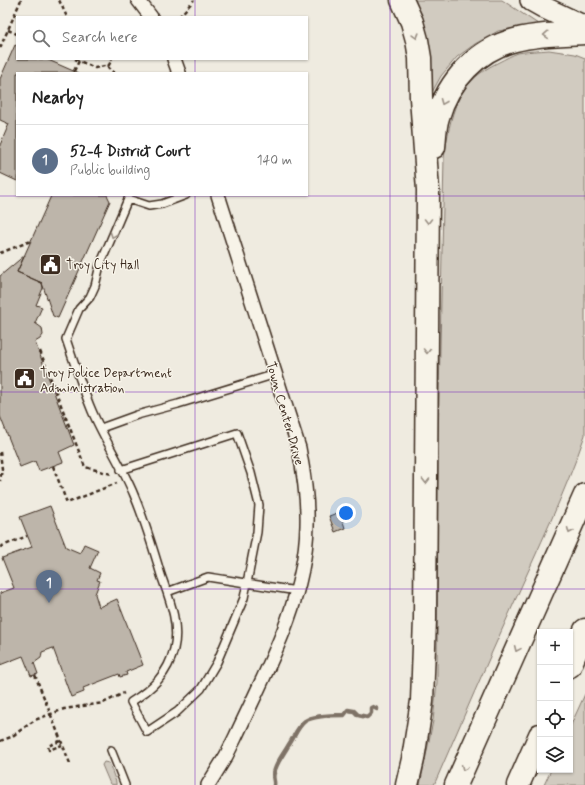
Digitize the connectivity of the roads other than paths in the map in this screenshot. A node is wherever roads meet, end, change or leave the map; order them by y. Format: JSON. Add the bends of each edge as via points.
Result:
{"nodes":[{"id":1,"x":138,"y":0,"type":"edge"},
{"id":2,"x":402,"y":0,"type":"edge"},
{"id":3,"x":530,"y":0,"type":"edge"},
{"id":4,"x":150,"y":16,"type":"edge"},
{"id":5,"x":585,"y":27,"type":"edge"},
{"id":6,"x":585,"y":33,"type":"edge"},
{"id":7,"x":174,"y":60,"type":"edge"},
{"id":8,"x":179,"y":72,"type":"edge"},
{"id":9,"x":428,"y":190,"type":"junction"},
{"id":10,"x":183,"y":196,"type":"edge"},
{"id":11,"x":218,"y":196,"type":"edge"},
{"id":12,"x":276,"y":374,"type":"junction"},
{"id":13,"x":101,"y":428,"type":"junction"},
{"id":14,"x":121,"y":470,"type":"junction"},
{"id":15,"x":585,"y":495,"type":"edge"},
{"id":16,"x":247,"y":582,"type":"junction"},
{"id":17,"x":297,"y":591,"type":"junction"},
{"id":18,"x":167,"y":592,"type":"junction"},
{"id":19,"x":585,"y":630,"type":"edge"},
{"id":20,"x":570,"y":665,"type":"edge"},
{"id":21,"x":539,"y":737,"type":"edge"},
{"id":22,"x":111,"y":750,"type":"dead end"},
{"id":23,"x":125,"y":785,"type":"edge"},
{"id":24,"x":208,"y":785,"type":"edge"},
{"id":25,"x":407,"y":785,"type":"edge"},
{"id":26,"x":456,"y":785,"type":"edge"},
{"id":27,"x":518,"y":785,"type":"edge"}],
"edges":[{"from":1,"to":4,"type":"street"},
{"from":2,"to":9,"type":"highway","one_way":true,"via":[[412,22],[420,58]]},
{"from":3,"to":5,"type":"main road"},
{"from":6,"to":9,"type":"highway","one_way":true,"via":[[532,36],[513,40],[497,46],[470,65],[448,92],[438,117]]},
{"from":7,"to":8,"type":"street"},
{"from":9,"to":25,"type":"highway","one_way":true,"via":[[425,619],[422,701]]},
{"from":10,"to":13,"type":"lane","one_way":true,"via":[[149,206],[128,199],[100,265],[90,297],[79,309],[66,339],[92,411]]},
{"from":11,"to":12,"type":"street","name":"Town Center Drive"},
{"from":12,"to":13,"type":"lane","via":[[137,414]]},
{"from":12,"to":17,"type":"street","name":"Town Center Drive","via":[[299,448],[305,487],[307,527]]},
{"from":13,"to":14,"type":"lane"},
{"from":14,"to":16,"type":"lane","via":[[238,433],[259,505],[257,532]]},
{"from":14,"to":18,"type":"lane","via":[[141,512]]},
{"from":15,"to":26,"type":"highway","one_way":true},
{"from":16,"to":17,"type":"lane"},
{"from":16,"to":18,"type":"lane","via":[[208,577]]},
{"from":16,"to":18,"type":"lane","via":[[244,598],[210,676],[177,712],[147,732],[131,702],[155,685],[167,668],[173,653],[175,627]]},
{"from":17,"to":24,"type":"street","name":"Town Center Drive","via":[[256,692],[226,756]]},
{"from":19,"to":20,"type":"highway"},
{"from":21,"to":27,"type":"highway"},
{"from":22,"to":23,"type":"lane"}]}
